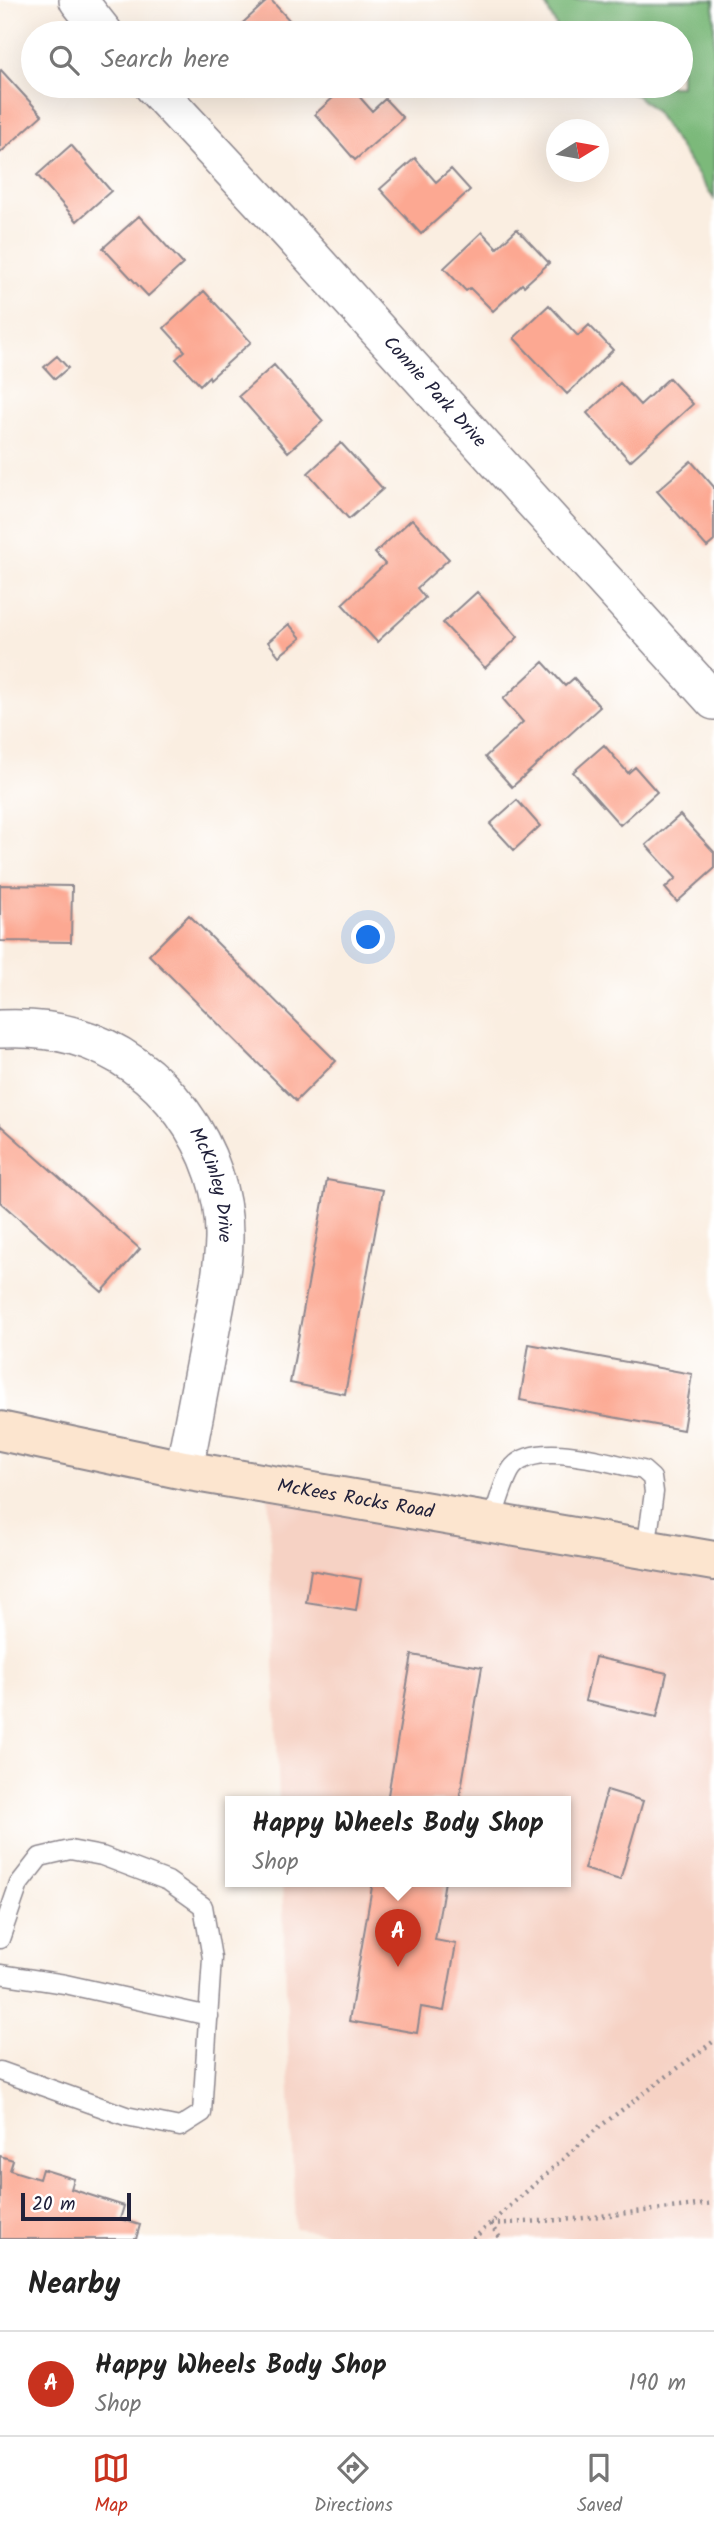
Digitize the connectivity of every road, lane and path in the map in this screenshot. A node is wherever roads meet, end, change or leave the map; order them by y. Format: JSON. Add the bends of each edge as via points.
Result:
{"nodes":[{"id":1,"x":78,"y":0,"type":"edge"},
{"id":2,"x":95,"y":21,"type":"edge"},
{"id":3,"x":164,"y":98,"type":"edge"},
{"id":4,"x":714,"y":701,"type":"edge"},
{"id":5,"x":0,"y":1029,"type":"edge"},
{"id":6,"x":0,"y":1432,"type":"edge"},
{"id":7,"x":184,"y":1470,"type":"junction"},
{"id":8,"x":491,"y":1523,"type":"junction"},
{"id":9,"x":646,"y":1549,"type":"junction"},
{"id":10,"x":714,"y":1561,"type":"edge"},
{"id":11,"x":0,"y":1940,"type":"edge"},
{"id":12,"x":0,"y":1974,"type":"edge"},
{"id":13,"x":209,"y":2016,"type":"junction"},
{"id":14,"x":714,"y":2041,"type":"edge"},
{"id":15,"x":0,"y":2071,"type":"edge"},
{"id":16,"x":714,"y":2203,"type":"edge"},
{"id":17,"x":490,"y":2224,"type":"junction"},
{"id":18,"x":473,"y":2239,"type":"edge"},
{"id":19,"x":500,"y":2239,"type":"edge"}],
"edges":[{"from":1,"to":2,"type":"street"},
{"from":3,"to":4,"type":"street","name":"Connie Park Drive"},
{"from":5,"to":7,"type":"street","name":"McKinley Drive","via":[[29,1028],[74,1036],[124,1057],[162,1088],[195,1130],[217,1178],[224,1239]]},
{"from":6,"to":7,"type":"street","name":"McKees Rocks Road"},
{"from":7,"to":8,"type":"street","name":"McKees Rocks Road"},
{"from":8,"to":9,"type":"street","name":"McKees Rocks Road"},
{"from":8,"to":9,"type":"lane","via":[[512,1468],[532,1455],[550,1452],[643,1470],[652,1478]]},
{"from":9,"to":10,"type":"street","name":"McKees Rocks Road"},
{"from":11,"to":13,"type":"lane","via":[[19,1884],[40,1857],[70,1850],[102,1856],[167,1881],[203,1906],[212,1958]]},
{"from":12,"to":13,"type":"lane"},
{"from":13,"to":15,"type":"lane","via":[[201,2113],[180,2127],[125,2116]]},
{"from":14,"to":17,"type":"path","via":[[599,2127]]},
{"from":16,"to":17,"type":"path"},
{"from":17,"to":18,"type":"path"},
{"from":17,"to":19,"type":"path"}]}
